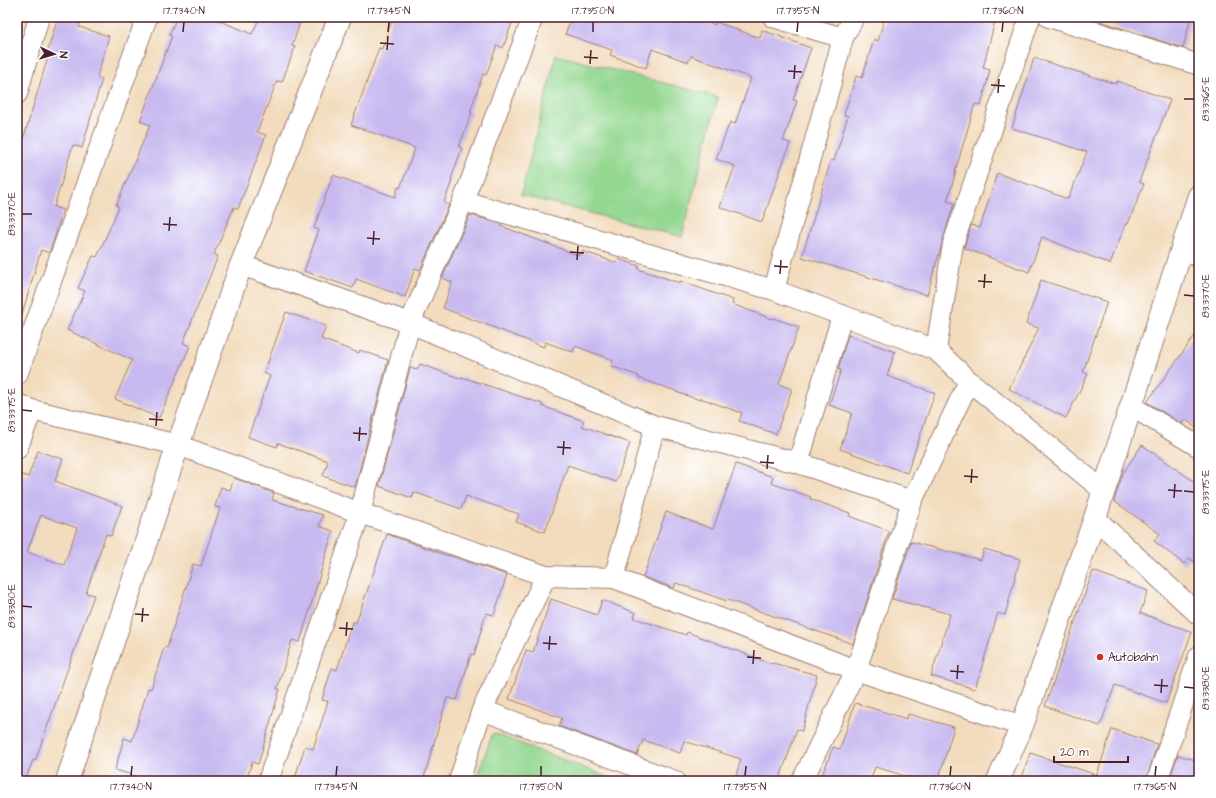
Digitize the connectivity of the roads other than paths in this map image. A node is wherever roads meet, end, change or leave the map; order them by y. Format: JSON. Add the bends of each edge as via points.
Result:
{"nodes":[{"id":1,"x":40,"y":17,"type":"edge"},
{"id":2,"x":147,"y":17,"type":"edge"},
{"id":3,"x":340,"y":17,"type":"edge"},
{"id":4,"x":533,"y":17,"type":"edge"},
{"id":5,"x":773,"y":17,"type":"edge"},
{"id":6,"x":854,"y":17,"type":"edge"},
{"id":7,"x":1030,"y":17,"type":"edge"},
{"id":8,"x":1049,"y":17,"type":"edge"},
{"id":9,"x":843,"y":38,"type":"junction"},
{"id":10,"x":1199,"y":65,"type":"edge"},
{"id":11,"x":17,"y":94,"type":"edge"},
{"id":12,"x":1199,"y":196,"type":"edge"},
{"id":13,"x":463,"y":201,"type":"junction"},
{"id":14,"x":1190,"y":253,"type":"edge"},
{"id":15,"x":241,"y":265,"type":"junction"},
{"id":16,"x":774,"y":290,"type":"junction"},
{"id":17,"x":842,"y":316,"type":"junction"},
{"id":18,"x":410,"y":323,"type":"junction"},
{"id":19,"x":936,"y":350,"type":"junction"},
{"id":20,"x":17,"y":375,"type":"edge"},
{"id":21,"x":969,"y":381,"type":"junction"},
{"id":22,"x":1131,"y":406,"type":"junction"},
{"id":23,"x":24,"y":407,"type":"edge"},
{"id":24,"x":655,"y":426,"type":"junction"},
{"id":25,"x":178,"y":445,"type":"junction"},
{"id":26,"x":1199,"y":447,"type":"edge"},
{"id":27,"x":17,"y":449,"type":"edge"},
{"id":28,"x":798,"y":463,"type":"junction"},
{"id":29,"x":1104,"y":491,"type":"junction"},
{"id":30,"x":912,"y":501,"type":"junction"},
{"id":31,"x":360,"y":513,"type":"junction"},
{"id":32,"x":1095,"y":518,"type":"junction"},
{"id":33,"x":546,"y":576,"type":"junction"},
{"id":34,"x":614,"y":578,"type":"junction"},
{"id":35,"x":1199,"y":615,"type":"edge"},
{"id":36,"x":1199,"y":656,"type":"edge"},
{"id":37,"x":856,"y":670,"type":"junction"},
{"id":38,"x":482,"y":710,"type":"junction"},
{"id":39,"x":1022,"y":726,"type":"junction"},
{"id":40,"x":638,"y":775,"type":"edge"},
{"id":41,"x":67,"y":781,"type":"edge"},
{"id":42,"x":268,"y":781,"type":"edge"},
{"id":43,"x":459,"y":781,"type":"edge"},
{"id":44,"x":675,"y":781,"type":"edge"},
{"id":45,"x":802,"y":781,"type":"edge"},
{"id":46,"x":998,"y":781,"type":"edge"},
{"id":47,"x":1157,"y":781,"type":"edge"}],
"edges":[{"from":1,"to":11,"type":"street"},
{"from":2,"to":20,"type":"street"},
{"from":3,"to":15,"type":"street"},
{"from":4,"to":13,"type":"street"},
{"from":5,"to":9,"type":"street"},
{"from":6,"to":9,"type":"street"},
{"from":7,"to":19,"type":"street","via":[[952,244]]},
{"from":8,"to":10,"type":"street"},
{"from":9,"to":16,"type":"street"},
{"from":12,"to":14,"type":"street"},
{"from":13,"to":16,"type":"street"},
{"from":13,"to":18,"type":"street"},
{"from":14,"to":22,"type":"street"},
{"from":15,"to":18,"type":"street"},
{"from":15,"to":25,"type":"street"},
{"from":16,"to":17,"type":"street"},
{"from":17,"to":19,"type":"street"},
{"from":17,"to":28,"type":"street"},
{"from":18,"to":24,"type":"street"},
{"from":18,"to":31,"type":"street"},
{"from":19,"to":21,"type":"street"},
{"from":21,"to":29,"type":"street"},
{"from":21,"to":30,"type":"street"},
{"from":22,"to":26,"type":"street"},
{"from":22,"to":29,"type":"street"},
{"from":23,"to":25,"type":"street"},
{"from":23,"to":27,"type":"street"},
{"from":24,"to":28,"type":"street"},
{"from":24,"to":34,"type":"street"},
{"from":25,"to":31,"type":"street"},
{"from":25,"to":41,"type":"street"},
{"from":28,"to":30,"type":"street"},
{"from":29,"to":32,"type":"street"},
{"from":30,"to":37,"type":"street"},
{"from":31,"to":33,"type":"street"},
{"from":31,"to":42,"type":"street"},
{"from":32,"to":35,"type":"street"},
{"from":32,"to":39,"type":"street"},
{"from":33,"to":34,"type":"street"},
{"from":33,"to":38,"type":"street"},
{"from":34,"to":37,"type":"street"},
{"from":36,"to":47,"type":"street"},
{"from":37,"to":39,"type":"street"},
{"from":37,"to":45,"type":"street"},
{"from":38,"to":40,"type":"street"},
{"from":38,"to":43,"type":"street"},
{"from":39,"to":46,"type":"street"},
{"from":40,"to":44,"type":"street"}]}
